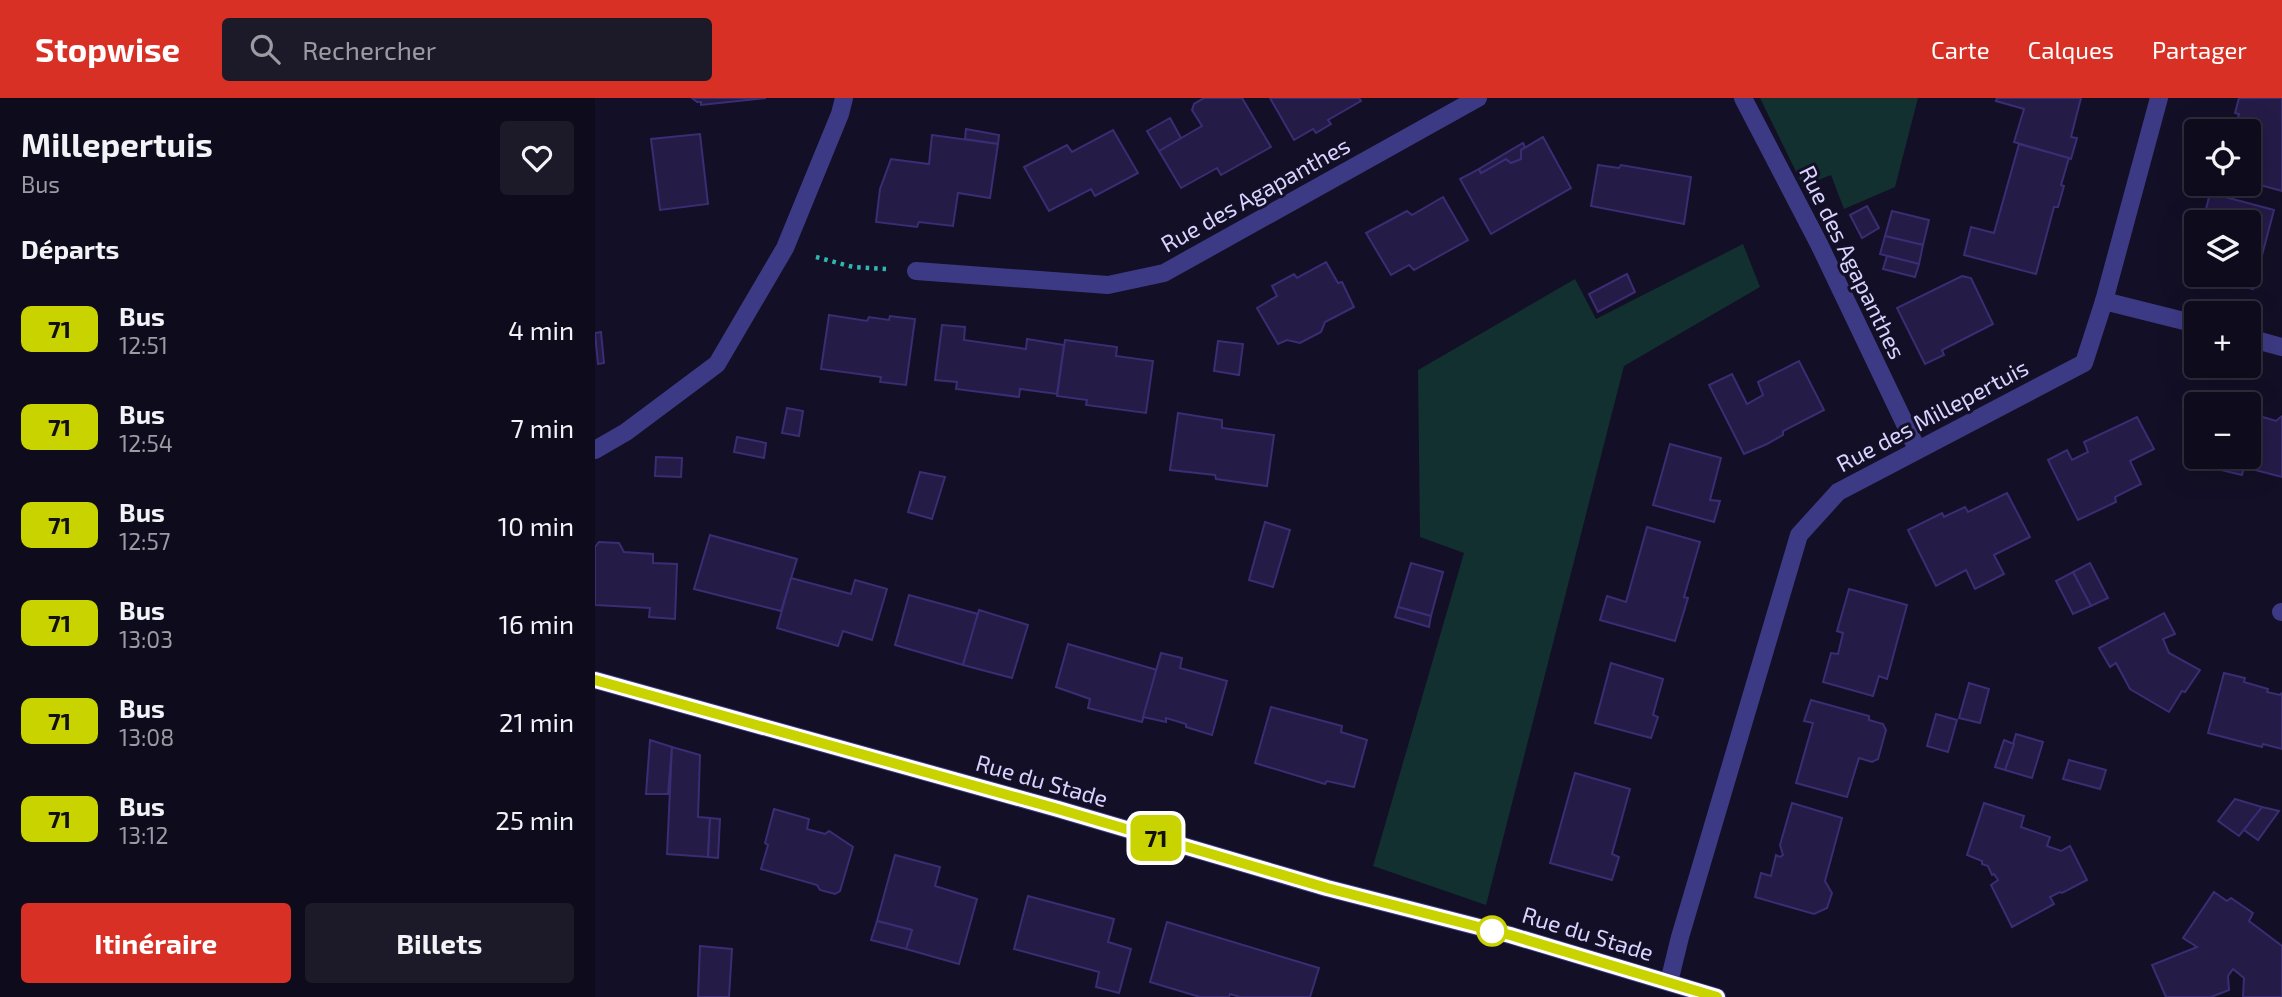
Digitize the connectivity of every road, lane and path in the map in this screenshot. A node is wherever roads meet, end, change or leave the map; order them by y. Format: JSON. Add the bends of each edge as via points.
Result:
{"nodes":[{"id":1,"x":844,"y":98,"type":"edge"},
{"id":2,"x":1478,"y":98,"type":"edge"},
{"id":3,"x":1743,"y":98,"type":"edge"},
{"id":4,"x":2159,"y":98,"type":"edge"},
{"id":5,"x":785,"y":248,"type":"junction"},
{"id":6,"x":916,"y":271,"type":"joint"},
{"id":7,"x":2104,"y":301,"type":"junction"},
{"id":8,"x":2184,"y":321,"type":"edge"},
{"id":9,"x":2261,"y":341,"type":"edge"},
{"id":10,"x":2282,"y":347,"type":"edge"},
{"id":11,"x":1917,"y":449,"type":"junction"},
{"id":12,"x":595,"y":450,"type":"edge"},
{"id":13,"x":595,"y":680,"type":"edge"},
{"id":14,"x":1669,"y":982,"type":"junction"},
{"id":15,"x":1717,"y":997,"type":"edge"}],
"edges":[{"from":1,"to":5,"type":"street"},
{"from":2,"to":6,"type":"street","name":"Rue des Agapanthes","via":[[1164,273],[1108,285]]},
{"from":3,"to":11,"type":"street","name":"Rue des Agapanthes"},
{"from":4,"to":7,"type":"street","name":"Rue des Millepertuis"},
{"from":5,"to":6,"type":"path","via":[[853,267]]},
{"from":5,"to":12,"type":"street","via":[[717,364]]},
{"from":7,"to":8,"type":"street"},
{"from":7,"to":11,"type":"street","name":"Rue des Millepertuis","via":[[2084,363]]},
{"from":9,"to":10,"type":"street"},
{"from":11,"to":14,"type":"street","name":"Rue des Millepertuis","via":[[1838,492],[1799,535]]},
{"from":13,"to":14,"type":"street","name":"Rue du Stade"},
{"from":14,"to":15,"type":"street","name":"Rue du Stade"}]}
